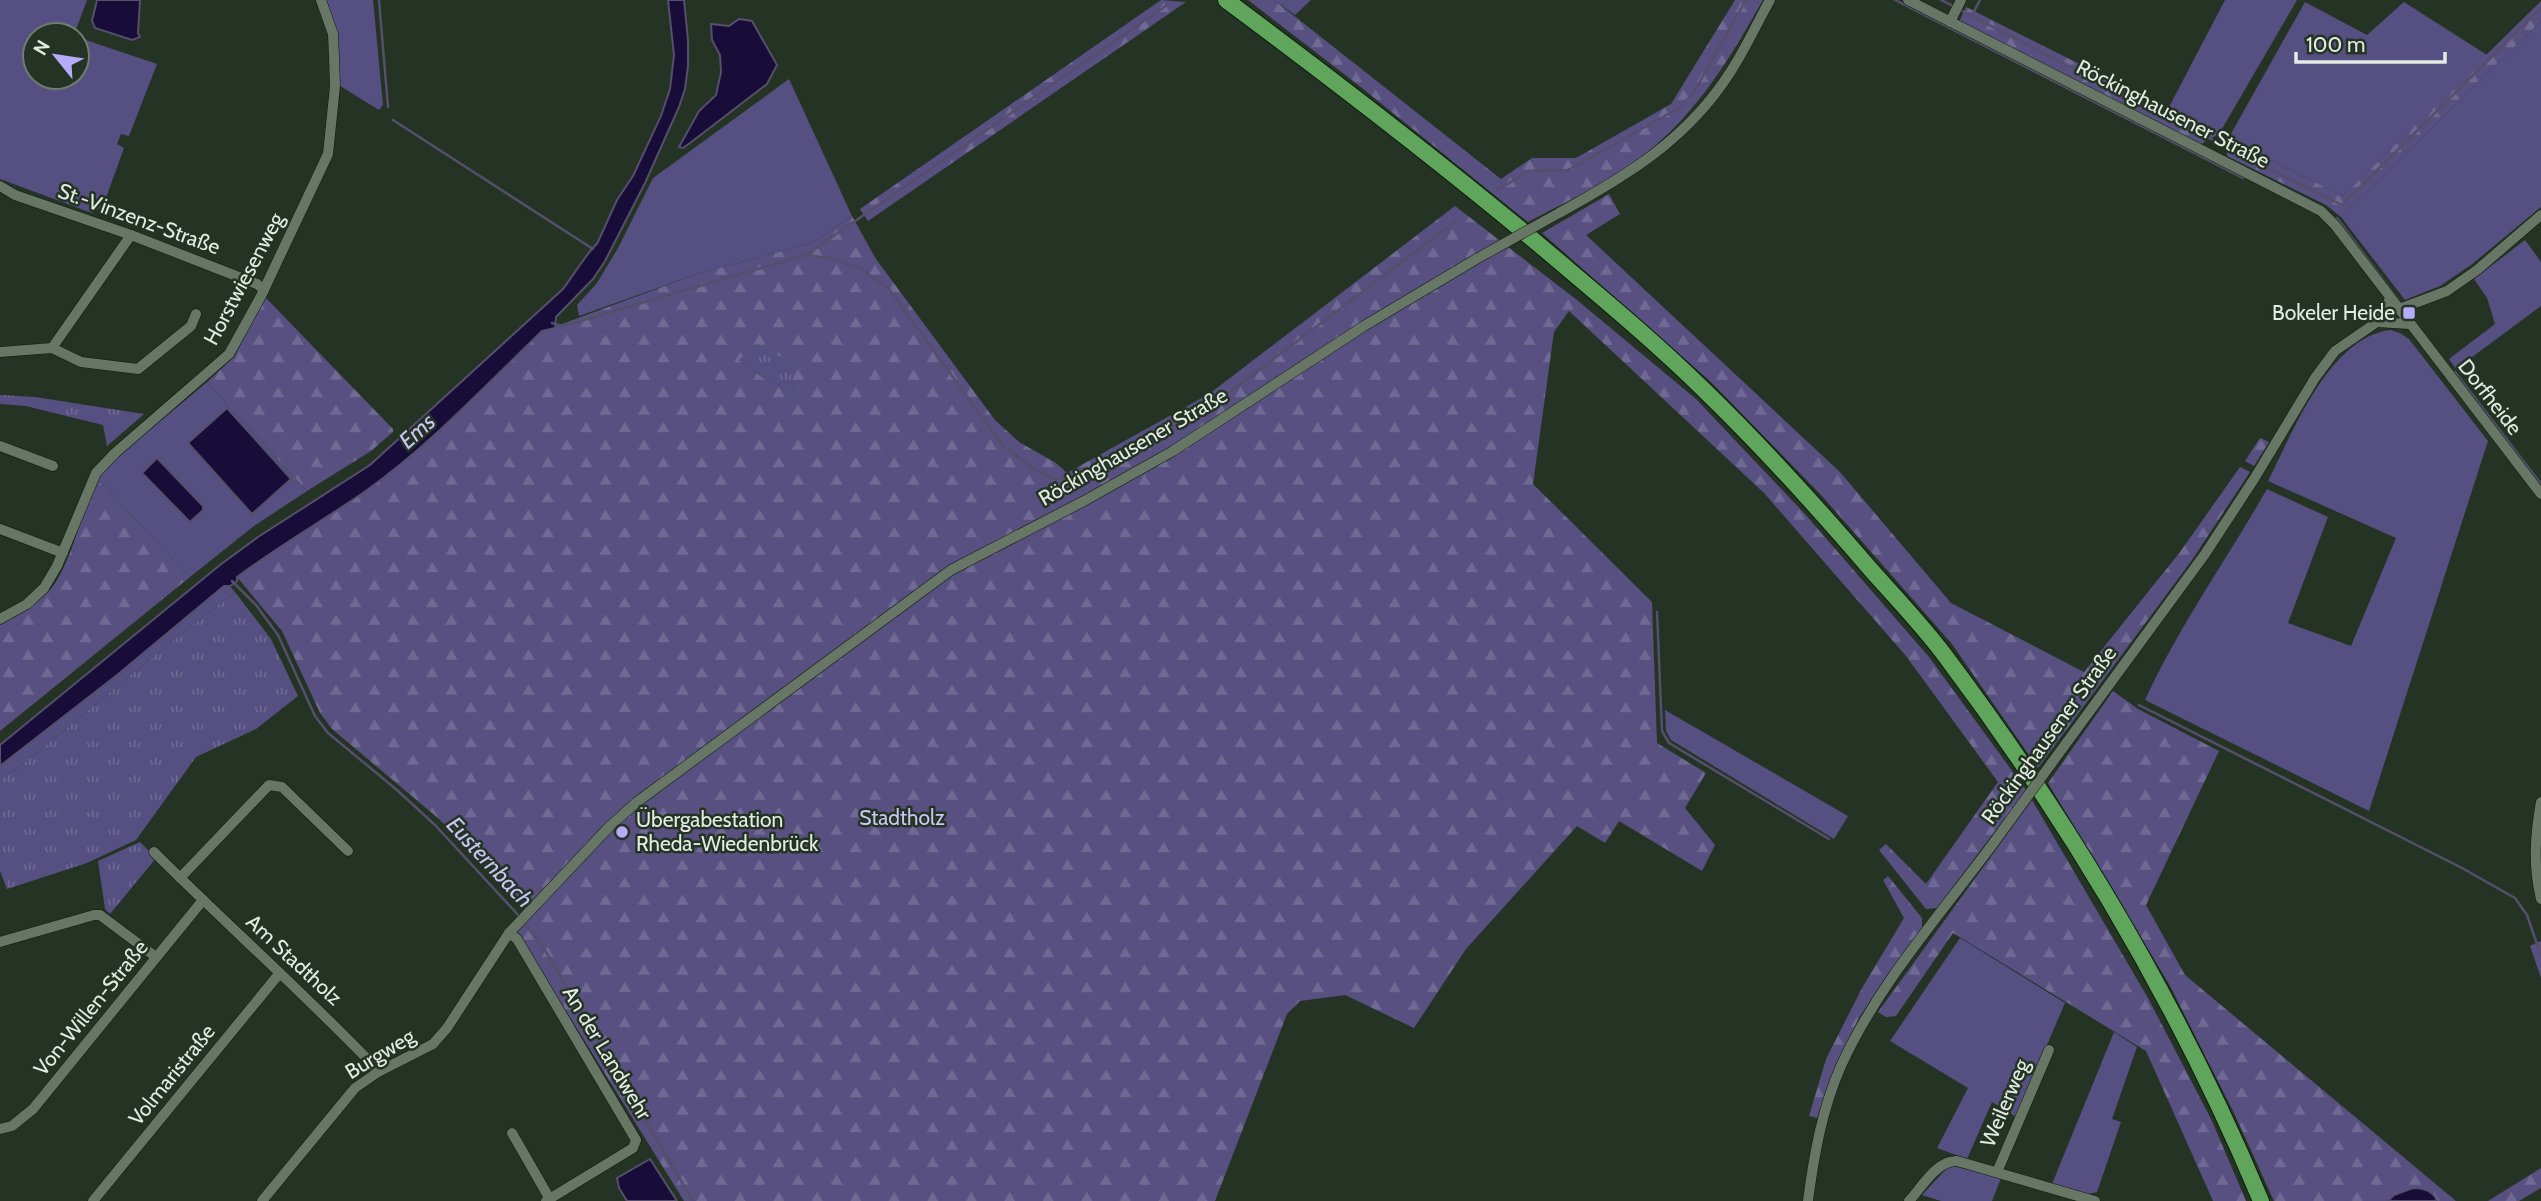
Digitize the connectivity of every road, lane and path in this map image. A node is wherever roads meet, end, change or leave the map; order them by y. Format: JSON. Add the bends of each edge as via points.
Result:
{"nodes":[{"id":1,"x":321,"y":0,"type":"edge"},
{"id":2,"x":1226,"y":0,"type":"edge"},
{"id":3,"x":1770,"y":0,"type":"edge"},
{"id":4,"x":1908,"y":0,"type":"edge"},
{"id":5,"x":1961,"y":0,"type":"edge"},
{"id":6,"x":1950,"y":22,"type":"junction"},
{"id":7,"x":0,"y":186,"type":"edge"},
{"id":8,"x":2541,"y":215,"type":"edge"},
{"id":9,"x":131,"y":235,"type":"junction"},
{"id":10,"x":264,"y":290,"type":"junction"},
{"id":11,"x":2390,"y":299,"type":"junction"},
{"id":12,"x":2399,"y":309,"type":"junction"},
{"id":13,"x":196,"y":314,"type":"dead end"},
{"id":14,"x":2376,"y":322,"type":"junction"},
{"id":15,"x":2409,"y":324,"type":"junction"},
{"id":16,"x":52,"y":348,"type":"junction"},
{"id":17,"x":0,"y":352,"type":"edge"},
{"id":18,"x":0,"y":446,"type":"edge"},
{"id":19,"x":53,"y":466,"type":"dead end"},
{"id":20,"x":2541,"y":494,"type":"edge"},
{"id":21,"x":0,"y":528,"type":"edge"},
{"id":22,"x":63,"y":553,"type":"junction"},
{"id":23,"x":0,"y":619,"type":"edge"},
{"id":24,"x":2541,"y":802,"type":"edge"},
{"id":25,"x":348,"y":851,"type":"dead end"},
{"id":26,"x":154,"y":852,"type":"dead end"},
{"id":27,"x":180,"y":878,"type":"junction"},
{"id":28,"x":2541,"y":899,"type":"edge"},
{"id":29,"x":203,"y":900,"type":"junction"},
{"id":30,"x":512,"y":929,"type":"junction"},
{"id":31,"x":0,"y":942,"type":"edge"},
{"id":32,"x":156,"y":957,"type":"junction"},
{"id":33,"x":279,"y":974,"type":"junction"},
{"id":34,"x":2049,"y":1050,"type":"dead end"},
{"id":35,"x":378,"y":1072,"type":"junction"},
{"id":36,"x":0,"y":1129,"type":"edge"},
{"id":37,"x":512,"y":1133,"type":"dead end"},
{"id":38,"x":1997,"y":1172,"type":"junction"},
{"id":39,"x":549,"y":1200,"type":"edge"},
{"id":40,"x":93,"y":1201,"type":"edge"},
{"id":41,"x":262,"y":1201,"type":"edge"},
{"id":42,"x":1808,"y":1201,"type":"edge"},
{"id":43,"x":1909,"y":1201,"type":"edge"},
{"id":44,"x":2095,"y":1201,"type":"edge"},
{"id":45,"x":2261,"y":1201,"type":"edge"}],
"edges":[{"from":1,"to":10,"type":"street","name":"Horstwiesenweg","via":[[333,34],[335,86],[328,154]]},
{"from":2,"to":45,"type":"main road","via":[[1496,207],[1644,334],[1814,503],[1927,633],[2042,791],[2160,988],[2226,1118]]},
{"from":3,"to":30,"type":"street","name":"Röckinghausener Straße","bridge":true,"via":[[1731,71],[1703,108],[1648,160],[1363,326],[1173,451],[951,570],[637,802]]},
{"from":4,"to":6,"type":"street","name":"Röckinghausener Straße"},
{"from":5,"to":6,"type":"street"},
{"from":6,"to":11,"type":"street","name":"Röckinghausener Straße","via":[[2321,211]]},
{"from":7,"to":9,"type":"street","name":"St.-Vinzenz-Straße"},
{"from":8,"to":12,"type":"street","via":[[2467,277]]},
{"from":9,"to":10,"type":"street","name":"St.-Vinzenz-Straße"},
{"from":9,"to":16,"type":"street"},
{"from":10,"to":22,"type":"street","name":"Horstwiesenweg","via":[[229,354],[96,473]]},
{"from":11,"to":12,"type":"street","name":"Röckinghausener Straße"},
{"from":11,"to":14,"type":"street","name":"Röckinghausener Straße"},
{"from":12,"to":15,"type":"street","name":"Röckinghausener Straße"},
{"from":13,"to":16,"type":"street","via":[[191,326],[138,369],[81,362]]},
{"from":14,"to":15,"type":"street"},
{"from":14,"to":42,"type":"street","name":"Röckinghausener Straße","bridge":true,"via":[[2335,351],[2315,378],[2204,554],[1882,991],[1840,1067],[1827,1103]]},
{"from":15,"to":20,"type":"street","name":"Dorfheide"},
{"from":16,"to":17,"type":"street"},
{"from":18,"to":19,"type":"street"},
{"from":21,"to":22,"type":"street"},
{"from":22,"to":23,"type":"street","name":"Horstwiesenweg","via":[[44,588]]},
{"from":24,"to":28,"type":"street","via":[[2535,838]]},
{"from":25,"to":27,"type":"street","via":[[282,787],[269,785]]},
{"from":26,"to":27,"type":"street","name":"Am Stadtholz"},
{"from":27,"to":29,"type":"street","name":"Am Stadtholz"},
{"from":29,"to":32,"type":"street","name":"Von-Willen-Straße"},
{"from":29,"to":33,"type":"street","name":"Am Stadtholz"},
{"from":30,"to":35,"type":"street","name":"Burgweg","via":[[433,1044]]},
{"from":30,"to":39,"type":"street","name":"An der Landwehr","via":[[636,1140],[633,1148]]},
{"from":31,"to":32,"type":"street","via":[[100,915]]},
{"from":32,"to":36,"type":"street","name":"Von-Willen-Straße","via":[[33,1109],[22,1121]]},
{"from":33,"to":35,"type":"street","name":"Am Stadtholz"},
{"from":33,"to":40,"type":"street","name":"Volmaristraße"},
{"from":34,"to":38,"type":"street","name":"Weilerweg"},
{"from":35,"to":41,"type":"street","name":"Burgweg","via":[[355,1088]]},
{"from":37,"to":39,"type":"street","name":"An der Landwehr"},
{"from":38,"to":43,"type":"street","via":[[1948,1161]]},
{"from":38,"to":44,"type":"street"}]}
